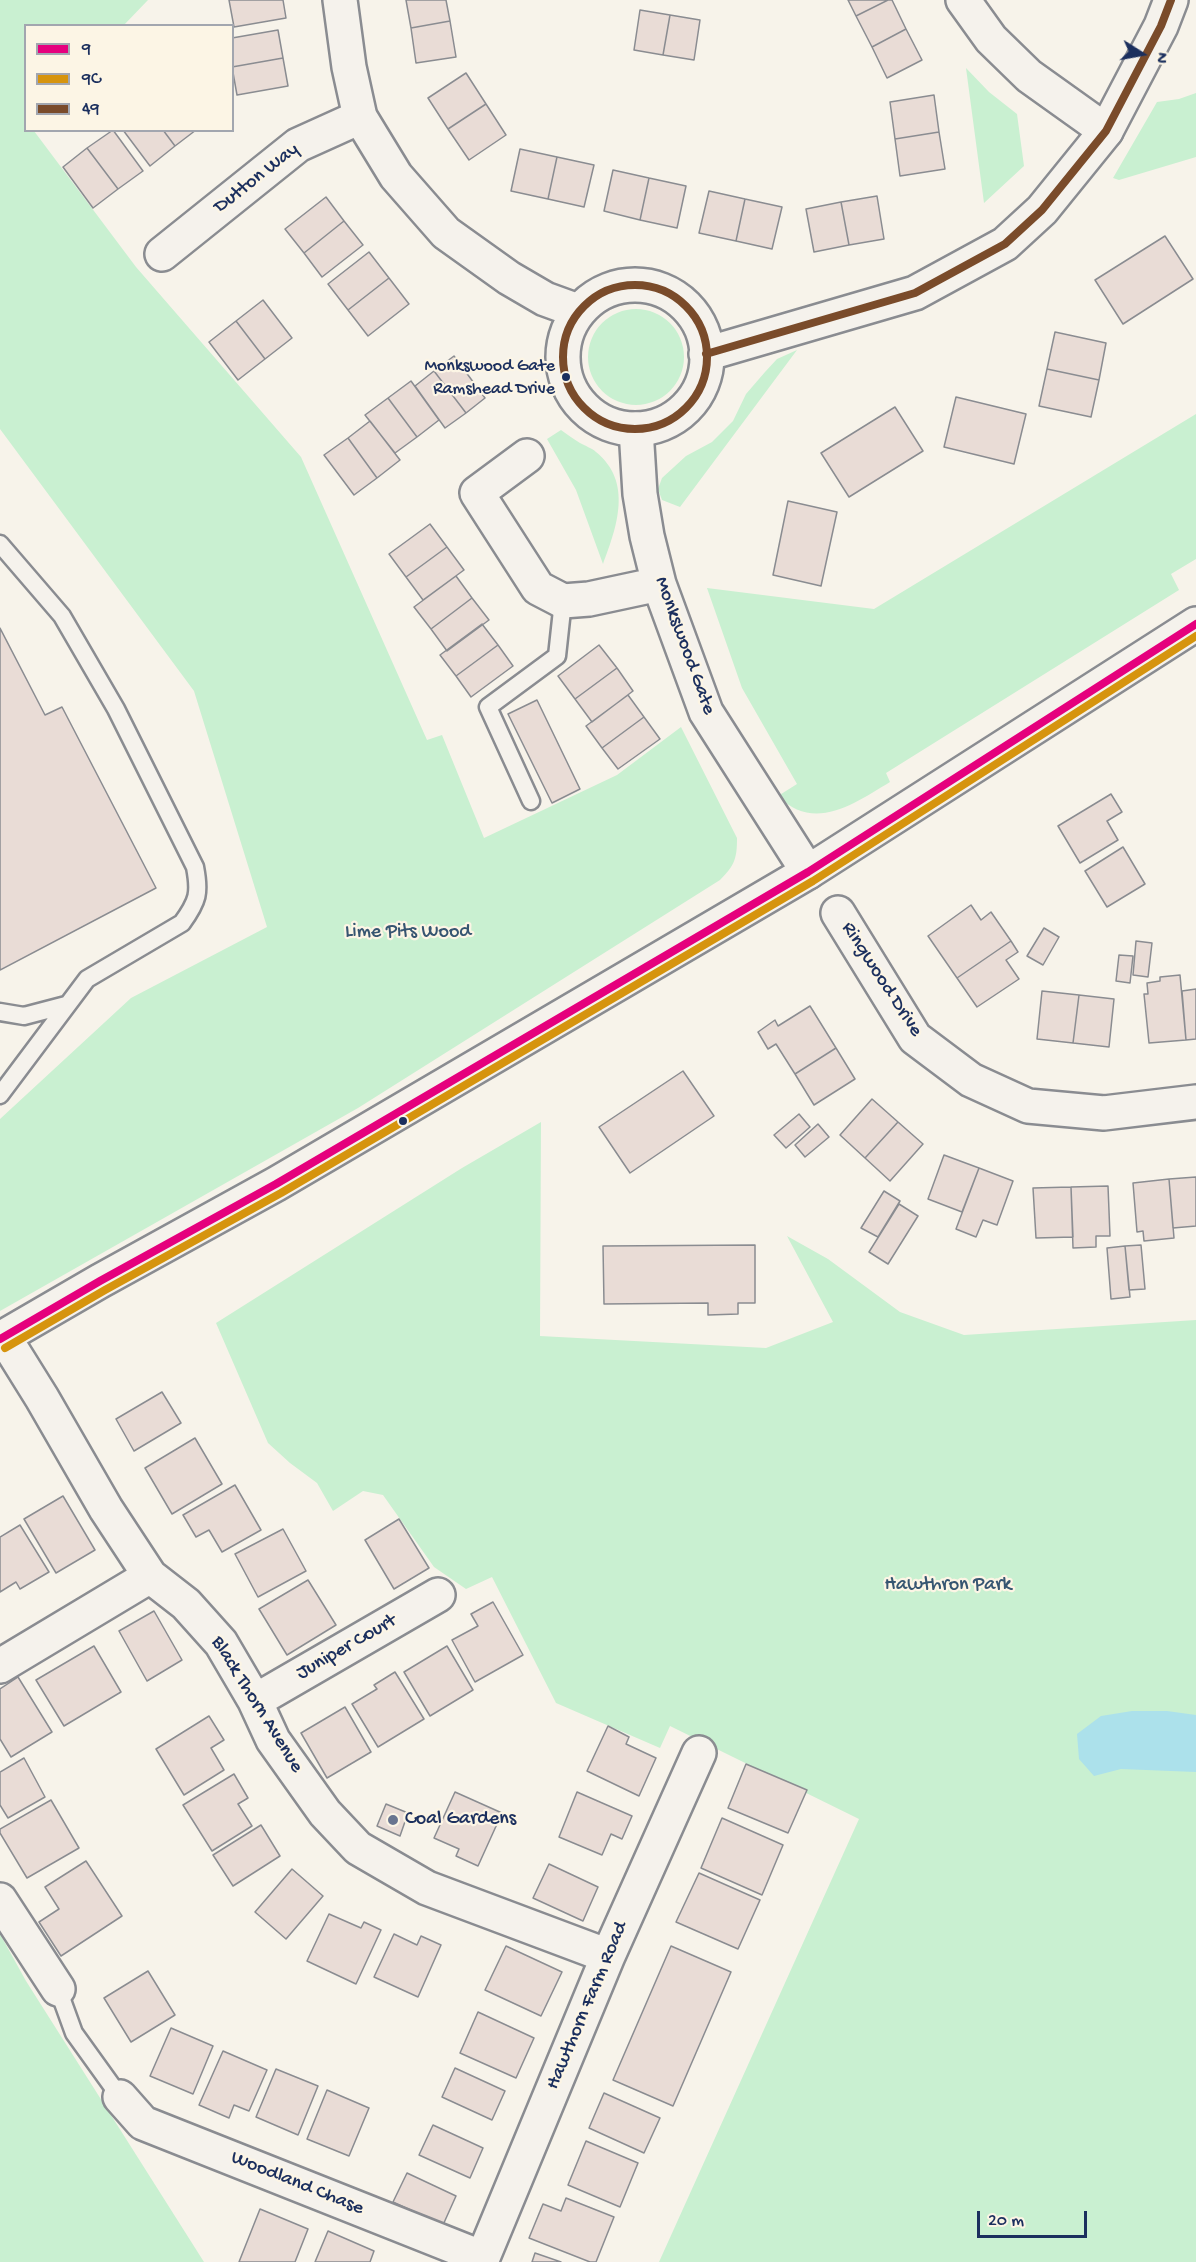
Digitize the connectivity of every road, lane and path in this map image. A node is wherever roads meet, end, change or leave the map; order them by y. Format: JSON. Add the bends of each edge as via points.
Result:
{"nodes":[{"id":1,"x":340,"y":0,"type":"edge"},
{"id":2,"x":963,"y":0,"type":"edge"},
{"id":3,"x":1171,"y":0,"type":"edge"},
{"id":4,"x":360,"y":117,"type":"junction"},
{"id":5,"x":1106,"y":131,"type":"junction"},
{"id":6,"x":162,"y":254,"type":"dead end"},
{"id":7,"x":578,"y":311,"type":"junction"},
{"id":8,"x":706,"y":354,"type":"junction"},
{"id":9,"x":636,"y":429,"type":"junction"},
{"id":10,"x":527,"y":456,"type":"dead end"},
{"id":11,"x":0,"y":544,"type":"edge"},
{"id":12,"x":659,"y":584,"type":"junction"},
{"id":13,"x":563,"y":602,"type":"junction"},
{"id":14,"x":1196,"y":624,"type":"edge"},
{"id":15,"x":531,"y":801,"type":"dead end"},
{"id":16,"x":808,"y":872,"type":"junction"},
{"id":17,"x":838,"y":913,"type":"dead end"},
{"id":18,"x":66,"y":1005,"type":"junction"},
{"id":19,"x":0,"y":1012,"type":"edge"},
{"id":20,"x":0,"y":1095,"type":"edge"},
{"id":21,"x":1196,"y":1102,"type":"edge"},
{"id":22,"x":2,"y":1338,"type":"edge"},
{"id":23,"x":150,"y":1576,"type":"junction"},
{"id":24,"x":443,"y":1597,"type":"dead end"},
{"id":25,"x":0,"y":1666,"type":"edge"},
{"id":26,"x":255,"y":1701,"type":"junction"},
{"id":27,"x":699,"y":1753,"type":"dead end"},
{"id":28,"x":0,"y":1900,"type":"edge"},
{"id":29,"x":608,"y":1956,"type":"junction"},
{"id":30,"x":58,"y":1989,"type":"joint"},
{"id":31,"x":120,"y":2097,"type":"joint"},
{"id":32,"x":482,"y":2260,"type":"edge"}],
"edges":[{"from":1,"to":4,"type":"street"},
{"from":2,"to":5,"type":"street","via":[[991,39],[1029,76]]},
{"from":3,"to":5,"type":"street"},
{"from":4,"to":6,"type":"street","name":"Dutton Way","via":[[298,145]]},
{"from":4,"to":7,"type":"street","via":[[396,176],[446,233],[509,278],[545,299]]},
{"from":5,"to":8,"type":"street","via":[[1042,210],[1005,244],[961,269],[915,293]]},
{"from":7,"to":8,"type":"street","via":[[612,287],[654,287],[689,309],[700,326]]},
{"from":7,"to":9,"type":"street","via":[[562,350],[571,392],[584,409],[601,421]]},
{"from":8,"to":9,"type":"street","via":[[702,383],[692,400],[662,424]]},
{"from":9,"to":12,"type":"street","name":"Monkswood Gate","via":[[640,494]]},
{"from":10,"to":13,"type":"street","via":[[477,493],[538,588]]},
{"from":11,"to":18,"type":"lane","via":[[62,616],[116,709],[195,867],[199,888],[182,923],[87,979]]},
{"from":12,"to":13,"type":"street"},
{"from":12,"to":16,"type":"street","name":"Monkswood Gate","via":[[706,712]]},
{"from":13,"to":15,"type":"lane","via":[[557,656],[488,707]]},
{"from":14,"to":16,"type":"street"},
{"from":16,"to":22,"type":"street","via":[[276,1184]]},
{"from":17,"to":21,"type":"street","name":"Ringwood Drive","via":[[915,1038],[971,1080],[1028,1106],[1104,1113]]},
{"from":18,"to":19,"type":"lane","via":[[24,1016]]},
{"from":18,"to":20,"type":"lane"},
{"from":22,"to":23,"type":"street","name":"Black Thorn Avenue"},
{"from":23,"to":25,"type":"street"},
{"from":23,"to":26,"type":"street","name":"Black Thorn Avenue","via":[[186,1604],[222,1643]]},
{"from":24,"to":26,"type":"street","name":"Juniper Court"},
{"from":26,"to":29,"type":"street","name":"Black Thorn Avenue","via":[[273,1740],[325,1813],[358,1848],[427,1888]]},
{"from":27,"to":29,"type":"street","name":"Hawthorn Farm Road"},
{"from":28,"to":30,"type":"street"},
{"from":29,"to":32,"type":"street","name":"Hawthorn Farm Road"},
{"from":30,"to":31,"type":"lane","via":[[75,2033]]},
{"from":31,"to":32,"type":"street","name":"Woodland Chase","via":[[143,2123]]}]}
